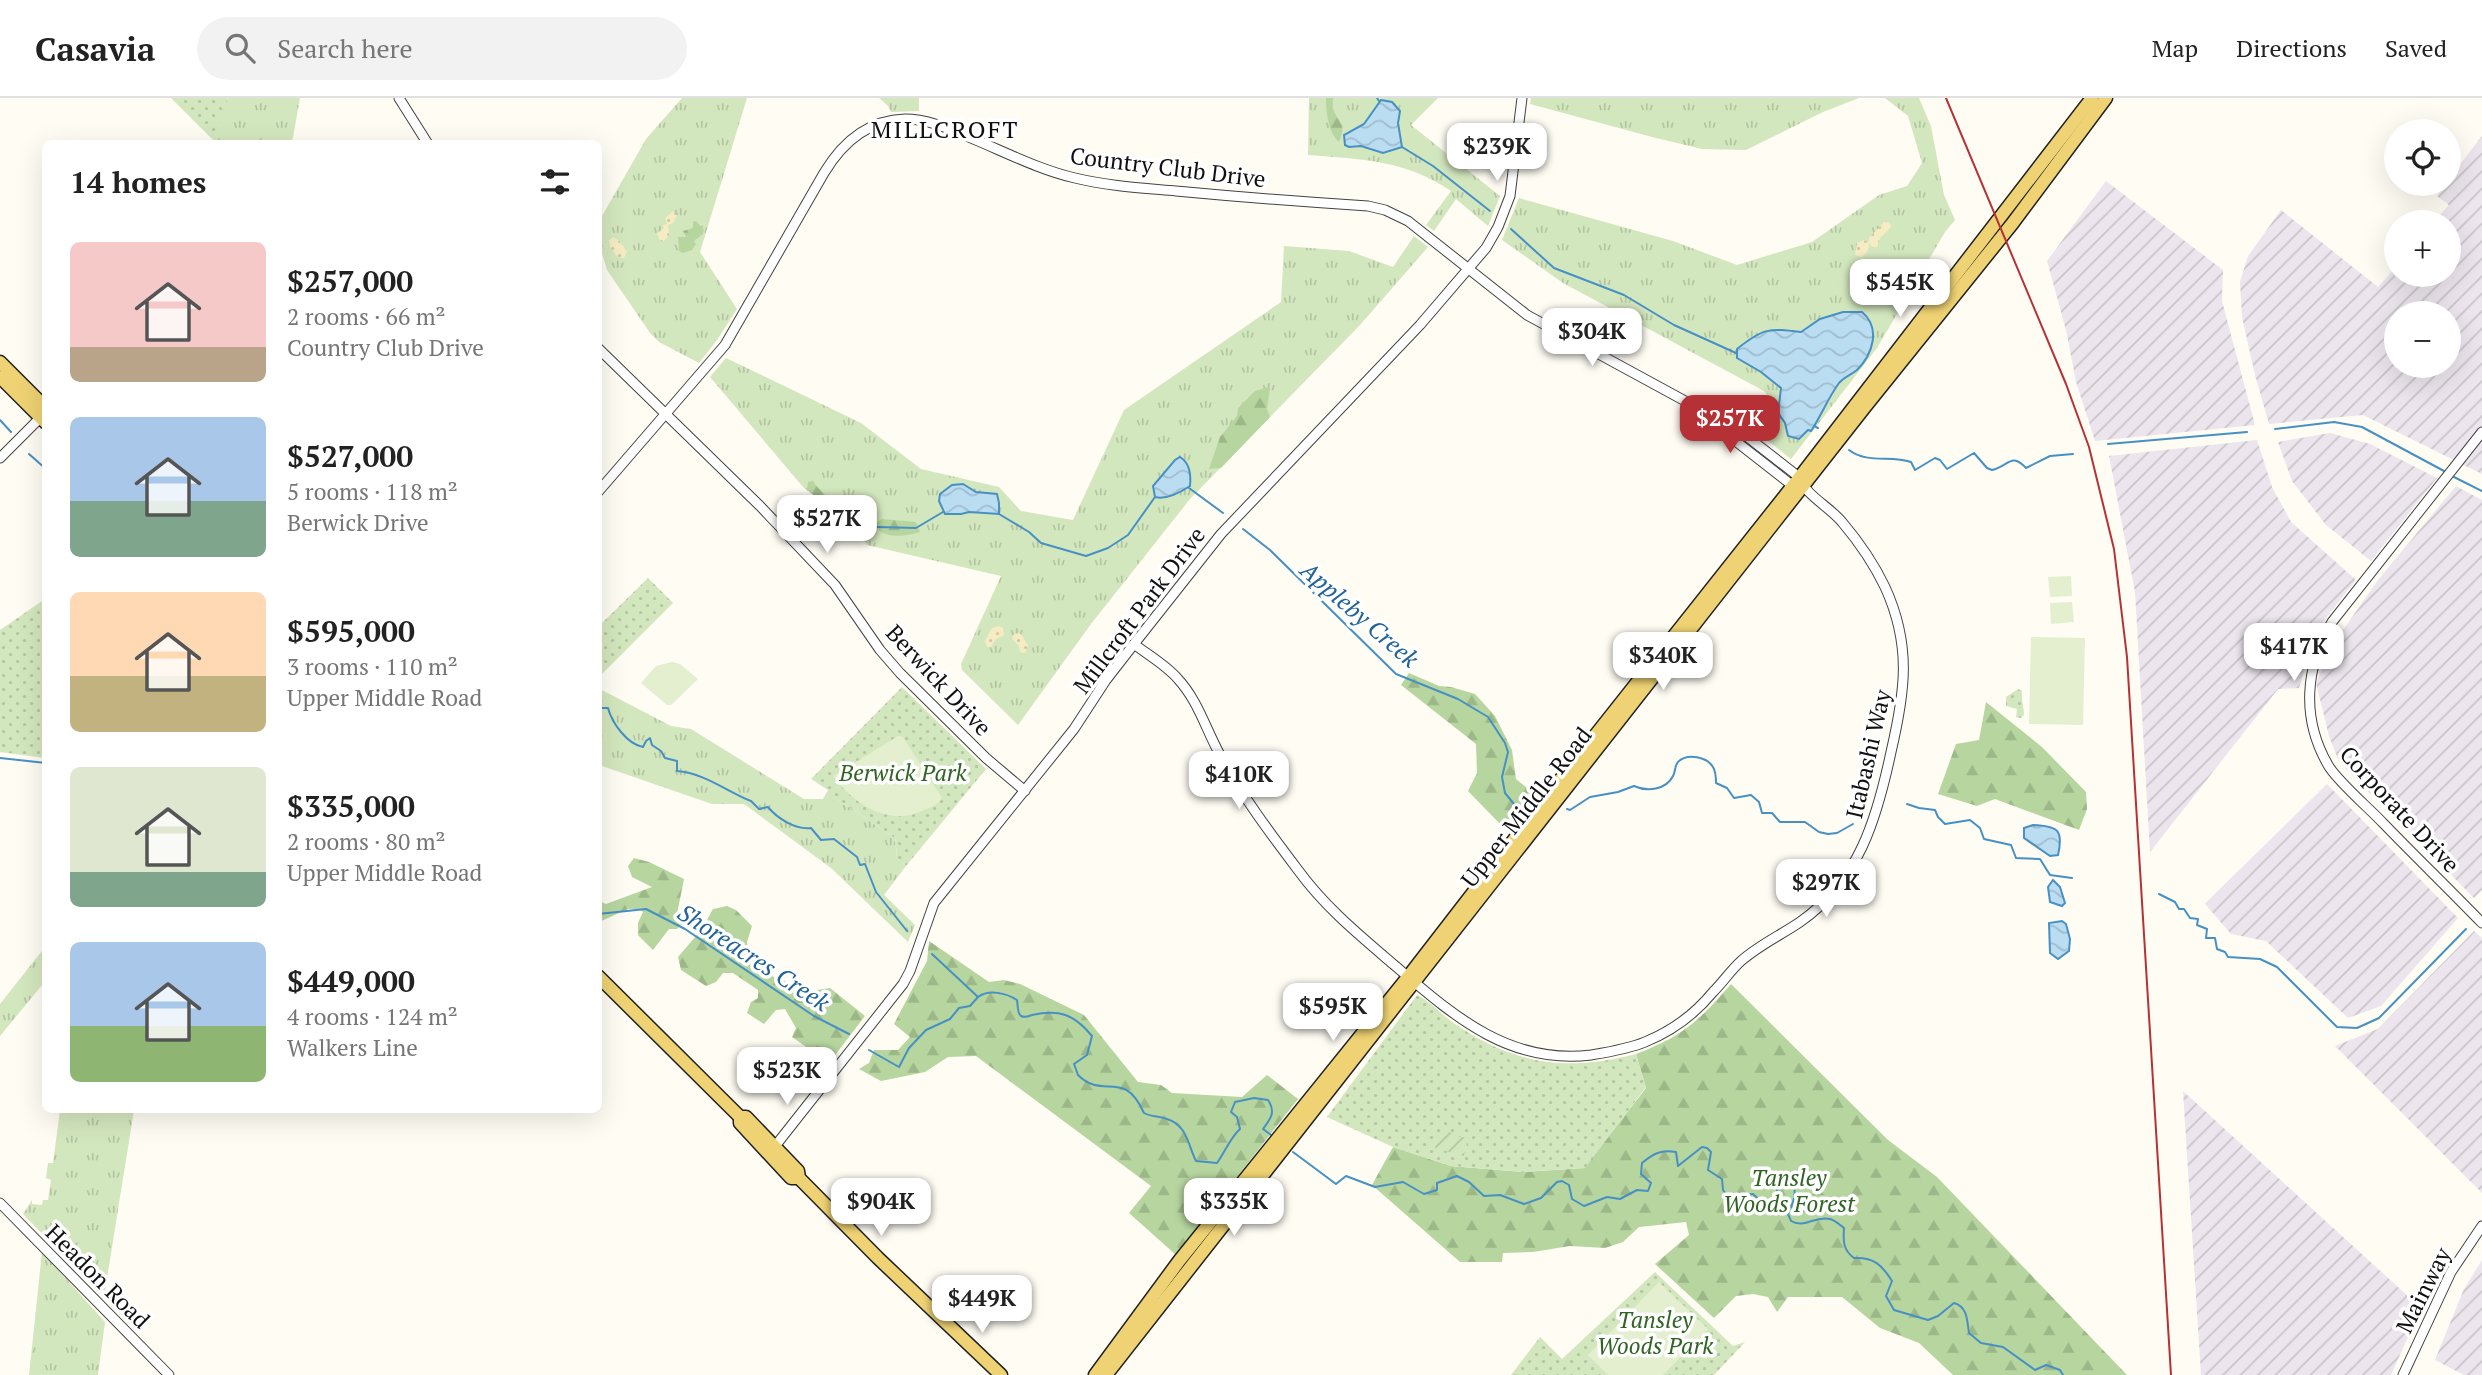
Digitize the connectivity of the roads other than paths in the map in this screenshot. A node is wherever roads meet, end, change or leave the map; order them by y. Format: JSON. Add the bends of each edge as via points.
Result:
{"nodes":[{"id":1,"x":399,"y":98,"type":"edge"},
{"id":2,"x":1522,"y":98,"type":"edge"},
{"id":3,"x":2092,"y":98,"type":"edge"},
{"id":4,"x":2106,"y":98,"type":"edge"},
{"id":5,"x":425,"y":140,"type":"edge"},
{"id":6,"x":1469,"y":270,"type":"junction"},
{"id":7,"x":602,"y":352,"type":"edge"},
{"id":8,"x":0,"y":362,"type":"edge"},
{"id":9,"x":0,"y":377,"type":"edge"},
{"id":10,"x":42,"y":413,"type":"edge"},
{"id":11,"x":42,"y":413,"type":"edge"},
{"id":12,"x":666,"y":414,"type":"junction"},
{"id":13,"x":42,"y":417,"type":"edge"},
{"id":14,"x":2482,"y":432,"type":"edge"},
{"id":15,"x":0,"y":458,"type":"edge"},
{"id":16,"x":1798,"y":483,"type":"junction"},
{"id":17,"x":602,"y":487,"type":"edge"},
{"id":18,"x":1134,"y":644,"type":"junction"},
{"id":19,"x":1025,"y":790,"type":"junction"},
{"id":20,"x":2482,"y":923,"type":"edge"},
{"id":21,"x":1411,"y":979,"type":"junction"},
{"id":22,"x":602,"y":980,"type":"edge"},
{"id":23,"x":740,"y":1117,"type":"junction"},
{"id":24,"x":773,"y":1148,"type":"junction"},
{"id":25,"x":799,"y":1178,"type":"junction"},
{"id":26,"x":0,"y":1203,"type":"edge"},
{"id":27,"x":2482,"y":1226,"type":"edge"},
{"id":28,"x":1191,"y":1257,"type":"junction"},
{"id":29,"x":169,"y":1375,"type":"edge"},
{"id":30,"x":1001,"y":1375,"type":"edge"},
{"id":31,"x":1094,"y":1375,"type":"edge"},
{"id":32,"x":1106,"y":1375,"type":"edge"},
{"id":33,"x":2403,"y":1375,"type":"edge"}],
"edges":[{"from":1,"to":5,"type":"street"},
{"from":2,"to":6,"type":"street","name":"Millcroft Park Drive","via":[[1510,196],[1493,238]]},
{"from":3,"to":16,"type":"main road","name":"Upper Middle Road"},
{"from":4,"to":16,"type":"main road","name":"Upper Middle Road","via":[[2006,232]]},
{"from":6,"to":12,"type":"street","name":"Country Club Drive","via":[[1418,228],[1381,209],[1092,182],[929,122],[885,122],[856,135],[835,155],[735,331]]},
{"from":6,"to":16,"type":"street","name":"Country Club Drive","via":[[1535,320],[1687,401]]},
{"from":6,"to":18,"type":"street","name":"Millcroft Park Drive","via":[[1221,534]]},
{"from":7,"to":12,"type":"street","name":"Berwick Drive"},
{"from":8,"to":10,"type":"main road"},
{"from":9,"to":11,"type":"main road"},
{"from":12,"to":17,"type":"street","name":"Country Club Drive"},
{"from":12,"to":19,"type":"street","name":"Berwick Drive","via":[[835,585],[903,676]]},
{"from":13,"to":15,"type":"street"},
{"from":14,"to":20,"type":"street","name":"Corporate Drive","via":[[2332,622],[2319,642],[2308,696],[2313,727],[2329,767]]},
{"from":16,"to":21,"type":"main road","name":"Upper Middle Road"},
{"from":16,"to":21,"type":"street","name":"Itabashi Way","via":[[1842,521],[1865,553],[1890,600],[1904,651],[1902,699],[1879,808],[1865,844],[1839,884],[1805,918],[1744,958],[1682,1022],[1643,1043],[1614,1051],[1548,1055],[1507,1045],[1461,1018]]},
{"from":18,"to":19,"type":"street","name":"Millcroft Park Drive"},
{"from":18,"to":21,"type":"street","name":"Itabashi Way","via":[[1190,694],[1227,766],[1314,890],[1349,928]]},
{"from":19,"to":24,"type":"street","name":"Millcroft Park Drive","via":[[934,902],[903,984]]},
{"from":21,"to":28,"type":"main road","name":"Upper Middle Road"},
{"from":22,"to":23,"type":"main road"},
{"from":23,"to":24,"type":"main road","via":[[746,1117]]},
{"from":23,"to":25,"type":"main road","via":[[740,1123],[792,1178]]},
{"from":24,"to":25,"type":"main road","via":[[799,1171]]},
{"from":25,"to":30,"type":"main road"},
{"from":26,"to":29,"type":"street","name":"Headon Road"},
{"from":27,"to":33,"type":"street","name":"Mainway","via":[[2451,1272]]},
{"from":28,"to":31,"type":"main road","name":"Upper Middle Road"},
{"from":28,"to":32,"type":"main road","name":"Upper Middle Road"}]}
